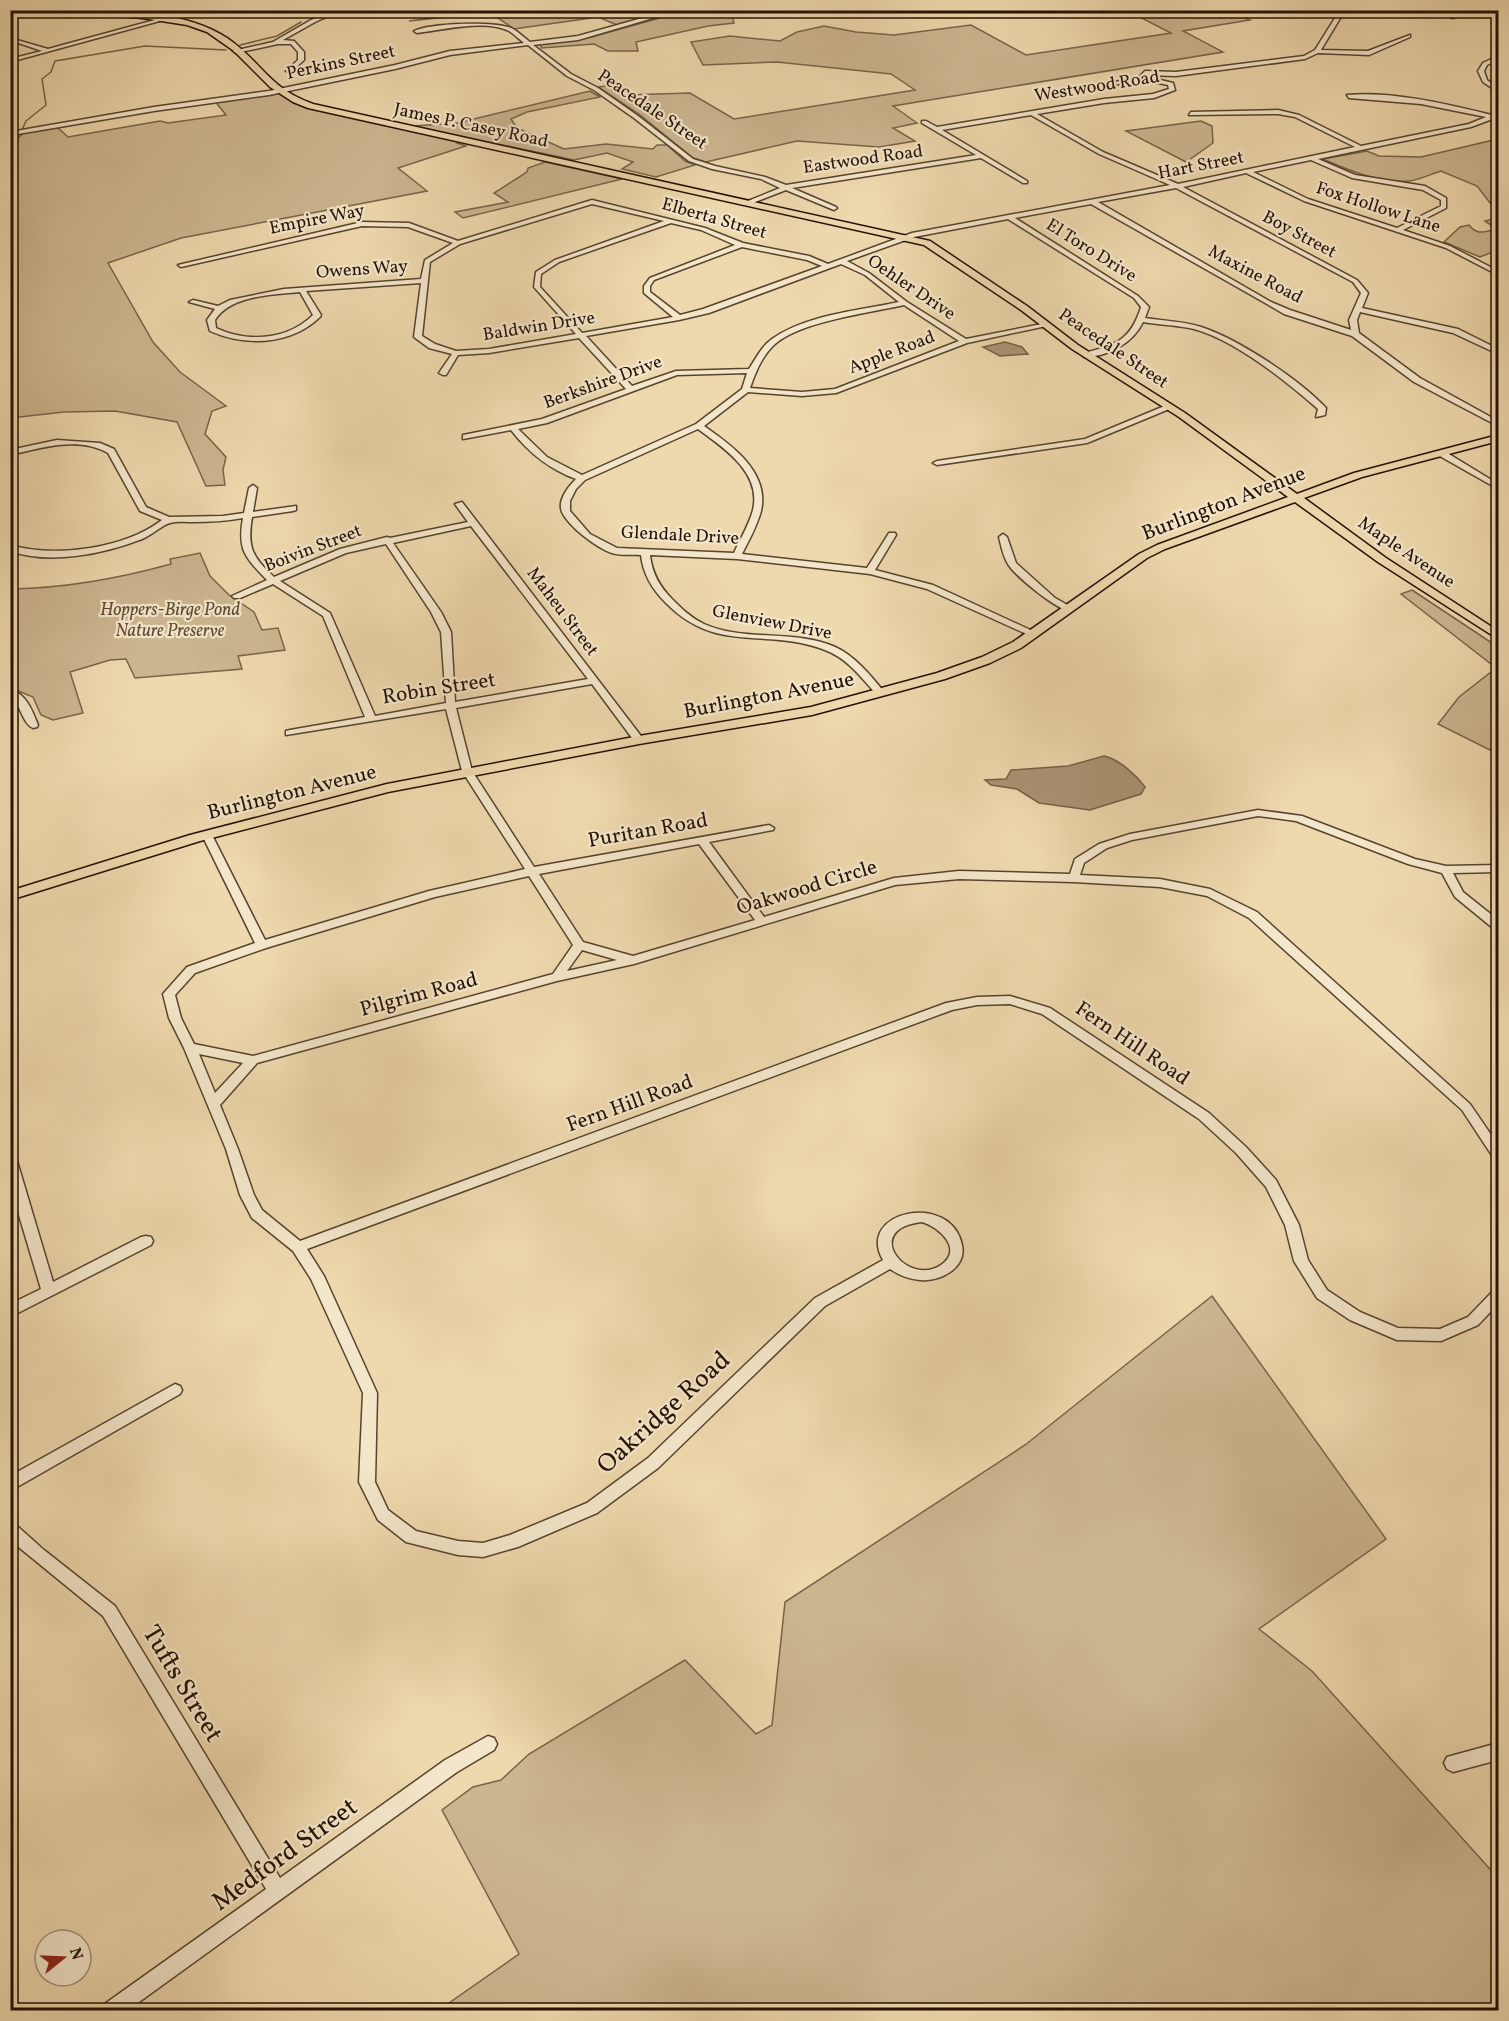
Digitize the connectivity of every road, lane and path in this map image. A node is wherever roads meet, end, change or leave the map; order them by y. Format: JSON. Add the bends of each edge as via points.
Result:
{"nodes":[{"id":1,"x":51,"y":10,"type":"edge"},
{"id":2,"x":340,"y":10,"type":"edge"},
{"id":3,"x":678,"y":10,"type":"edge"},
{"id":4,"x":1343,"y":10,"type":"edge"},
{"id":5,"x":1441,"y":10,"type":"edge"},
{"id":6,"x":1454,"y":17,"type":"dead end"},
{"id":7,"x":164,"y":20,"type":"junction"},
{"id":8,"x":428,"y":29,"type":"dead end"},
{"id":9,"x":1408,"y":36,"type":"dead end"},
{"id":10,"x":12,"y":39,"type":"dead end"},
{"id":11,"x":278,"y":42,"type":"junction"},
{"id":12,"x":529,"y":44,"type":"junction"},
{"id":13,"x":49,"y":51,"type":"junction"},
{"id":14,"x":236,"y":51,"type":"junction"},
{"id":15,"x":1317,"y":51,"type":"junction"},
{"id":16,"x":1498,"y":58,"type":"edge"},
{"id":17,"x":10,"y":61,"type":"edge"},
{"id":18,"x":289,"y":71,"type":"dead end"},
{"id":19,"x":1142,"y":79,"type":"junction"},
{"id":20,"x":1082,"y":88,"type":"dead end"},
{"id":21,"x":1498,"y":90,"type":"edge"},
{"id":22,"x":277,"y":92,"type":"junction"},
{"id":23,"x":1349,"y":96,"type":"dead end"},
{"id":24,"x":1031,"y":113,"type":"junction"},
{"id":25,"x":1191,"y":114,"type":"dead end"},
{"id":26,"x":1495,"y":116,"type":"edge"},
{"id":27,"x":924,"y":122,"type":"dead end"},
{"id":28,"x":10,"y":126,"type":"edge"},
{"id":29,"x":938,"y":129,"type":"junction"},
{"id":30,"x":13,"y":135,"type":"edge"},
{"id":31,"x":1361,"y":148,"type":"junction"},
{"id":32,"x":983,"y":156,"type":"junction"},
{"id":33,"x":1311,"y":158,"type":"junction"},
{"id":34,"x":1248,"y":172,"type":"junction"},
{"id":35,"x":1025,"y":182,"type":"dead end"},
{"id":36,"x":1177,"y":186,"type":"junction"},
{"id":37,"x":787,"y":187,"type":"junction"},
{"id":38,"x":592,"y":202,"type":"joint"},
{"id":39,"x":750,"y":202,"type":"junction"},
{"id":40,"x":1093,"y":202,"type":"junction"},
{"id":41,"x":834,"y":208,"type":"dead end"},
{"id":42,"x":1010,"y":217,"type":"junction"},
{"id":43,"x":670,"y":221,"type":"junction"},
{"id":44,"x":1399,"y":229,"type":"junction"},
{"id":45,"x":907,"y":237,"type":"junction"},
{"id":46,"x":458,"y":243,"type":"junction"},
{"id":47,"x":741,"y":245,"type":"junction"},
{"id":48,"x":841,"y":261,"type":"junction"},
{"id":49,"x":181,"y":265,"type":"dead end"},
{"id":50,"x":828,"y":266,"type":"junction"},
{"id":51,"x":1498,"y":273,"type":"edge"},
{"id":52,"x":424,"y":281,"type":"junction"},
{"id":53,"x":302,"y":290,"type":"junction"},
{"id":54,"x":193,"y":302,"type":"dead end"},
{"id":55,"x":905,"y":303,"type":"junction"},
{"id":56,"x":220,"y":308,"type":"junction"},
{"id":57,"x":1358,"y":309,"type":"junction"},
{"id":58,"x":679,"y":318,"type":"junction"},
{"id":59,"x":1142,"y":320,"type":"junction"},
{"id":60,"x":1047,"y":325,"type":"junction"},
{"id":61,"x":1354,"y":334,"type":"junction"},
{"id":62,"x":579,"y":336,"type":"junction"},
{"id":63,"x":965,"y":341,"type":"junction"},
{"id":64,"x":1498,"y":352,"type":"edge"},
{"id":65,"x":456,"y":353,"type":"junction"},
{"id":66,"x":1087,"y":356,"type":"junction"},
{"id":67,"x":752,"y":371,"type":"junction"},
{"id":68,"x":443,"y":373,"type":"dead end"},
{"id":69,"x":629,"y":388,"type":"junction"},
{"id":70,"x":746,"y":390,"type":"junction"},
{"id":71,"x":1170,"y":407,"type":"junction"},
{"id":72,"x":1319,"y":415,"type":"dead end"},
{"id":73,"x":1498,"y":424,"type":"edge"},
{"id":74,"x":699,"y":426,"type":"junction"},
{"id":75,"x":513,"y":428,"type":"junction"},
{"id":76,"x":466,"y":437,"type":"dead end"},
{"id":77,"x":1498,"y":438,"type":"edge"},
{"id":78,"x":10,"y":453,"type":"edge"},
{"id":79,"x":1441,"y":453,"type":"junction"},
{"id":80,"x":937,"y":463,"type":"dead end"},
{"id":81,"x":582,"y":478,"type":"junction"},
{"id":82,"x":253,"y":488,"type":"dead end"},
{"id":83,"x":1498,"y":488,"type":"edge"},
{"id":84,"x":1296,"y":496,"type":"junction"},
{"id":85,"x":459,"y":504,"type":"dead end"},
{"id":86,"x":293,"y":508,"type":"dead end"},
{"id":87,"x":248,"y":516,"type":"junction"},
{"id":88,"x":168,"y":520,"type":"junction"},
{"id":89,"x":474,"y":523,"type":"junction"},
{"id":90,"x":892,"y":535,"type":"dead end"},
{"id":91,"x":1004,"y":537,"type":"dead end"},
{"id":92,"x":387,"y":540,"type":"junction"},
{"id":93,"x":10,"y":548,"type":"edge"},
{"id":94,"x":645,"y":554,"type":"junction"},
{"id":95,"x":737,"y":556,"type":"junction"},
{"id":96,"x":870,"y":571,"type":"junction"},
{"id":97,"x":274,"y":581,"type":"junction"},
{"id":98,"x":237,"y":596,"type":"dead end"},
{"id":99,"x":1068,"y":609,"type":"junction"},
{"id":100,"x":1034,"y":634,"type":"junction"},
{"id":101,"x":1498,"y":636,"type":"edge"},
{"id":102,"x":594,"y":681,"type":"junction"},
{"id":103,"x":10,"y":692,"type":"edge"},
{"id":104,"x":880,"y":693,"type":"junction"},
{"id":105,"x":451,"y":706,"type":"junction"},
{"id":106,"x":371,"y":718,"type":"junction"},
{"id":107,"x":33,"y":725,"type":"dead end"},
{"id":108,"x":290,"y":733,"type":"dead end"},
{"id":109,"x":639,"y":740,"type":"junction"},
{"id":110,"x":467,"y":771,"type":"junction"},
{"id":111,"x":769,"y":828,"type":"dead end"},
{"id":112,"x":207,"y":835,"type":"junction"},
{"id":113,"x":702,"y":841,"type":"junction"},
{"id":114,"x":1498,"y":868,"type":"edge"},
{"id":115,"x":1446,"y":870,"type":"junction"},
{"id":116,"x":533,"y":871,"type":"junction"},
{"id":117,"x":1074,"y":878,"type":"junction"},
{"id":118,"x":10,"y":896,"type":"edge"},
{"id":119,"x":762,"y":922,"type":"junction"},
{"id":120,"x":1498,"y":926,"type":"edge"},
{"id":121,"x":262,"y":945,"type":"junction"},
{"id":122,"x":579,"y":945,"type":"junction"},
{"id":123,"x":634,"y":960,"type":"junction"},
{"id":124,"x":557,"y":977,"type":"junction"},
{"id":125,"x":190,"y":1048,"type":"junction"},
{"id":126,"x":254,"y":1060,"type":"junction"},
{"id":127,"x":213,"y":1104,"type":"junction"},
{"id":128,"x":1498,"y":1154,"type":"edge"},
{"id":129,"x":10,"y":1161,"type":"edge"},
{"id":130,"x":13,"y":1180,"type":"edge"},
{"id":131,"x":146,"y":1241,"type":"dead end"},
{"id":132,"x":298,"y":1247,"type":"junction"},
{"id":133,"x":891,"y":1262,"type":"junction"},
{"id":134,"x":49,"y":1292,"type":"junction"},
{"id":135,"x":1498,"y":1295,"type":"edge"},
{"id":136,"x":10,"y":1311,"type":"edge"},
{"id":137,"x":175,"y":1390,"type":"dead end"},
{"id":138,"x":10,"y":1484,"type":"edge"},
{"id":139,"x":10,"y":1530,"type":"edge"},
{"id":140,"x":488,"y":1744,"type":"dead end"},
{"id":141,"x":1498,"y":1752,"type":"edge"},
{"id":142,"x":1453,"y":1763,"type":"dead end"},
{"id":143,"x":278,"y":1892,"type":"junction"},
{"id":144,"x":113,"y":2010,"type":"edge"}],
"edges":[{"from":1,"to":7,"type":"main road","name":"James P. Casey Road"},
{"from":2,"to":11,"type":"street","via":[[306,24]]},
{"from":3,"to":12,"type":"street","name":"Perkins Street","via":[[578,38]]},
{"from":4,"to":15,"type":"street"},
{"from":5,"to":6,"type":"street"},
{"from":7,"to":13,"type":"street"},
{"from":7,"to":14,"type":"main road","name":"James P. Casey Road","via":[[209,31]]},
{"from":8,"to":12,"type":"street","name":"Peacedale Street","via":[[498,26],[511,30]]},
{"from":9,"to":15,"type":"street","via":[[1369,53]]},
{"from":10,"to":13,"type":"street"},
{"from":11,"to":14,"type":"street"},
{"from":11,"to":18,"type":"street","via":[[292,42],[303,57]]},
{"from":12,"to":22,"type":"street","name":"Perkins Street","via":[[450,52]]},
{"from":12,"to":37,"type":"street","name":"Peacedale Street","via":[[691,160]]},
{"from":13,"to":17,"type":"street"},
{"from":14,"to":22,"type":"main road","name":"James P. Casey Road"},
{"from":15,"to":19,"type":"street","name":"Westwood Road","via":[[1305,57],[1176,74],[1145,73]]},
{"from":16,"to":21,"type":"street","via":[[1485,64],[1482,71],[1485,81]]},
{"from":19,"to":20,"type":"street"},
{"from":19,"to":24,"type":"street","name":"Westwood Road","via":[[1171,84],[1173,88],[1154,96]]},
{"from":22,"to":30,"type":"street","name":"Perkins Street"},
{"from":22,"to":39,"type":"main road","name":"James P. Casey Road","via":[[324,109]]},
{"from":23,"to":26,"type":"street","via":[[1411,99]]},
{"from":24,"to":29,"type":"street","name":"Westwood Road"},
{"from":24,"to":36,"type":"street","via":[[1101,153]]},
{"from":25,"to":31,"type":"street","via":[[1278,112],[1297,116]]},
{"from":26,"to":31,"type":"street","name":"Hart Street","via":[[1463,127]]},
{"from":27,"to":29,"type":"street"},
{"from":28,"to":30,"type":"street"},
{"from":29,"to":32,"type":"street"},
{"from":31,"to":33,"type":"street","name":"Hart Street"},
{"from":32,"to":35,"type":"street"},
{"from":32,"to":37,"type":"street","name":"Eastwood Road"},
{"from":33,"to":34,"type":"street","name":"Hart Street"},
{"from":33,"to":44,"type":"street","via":[[1354,177],[1425,188],[1444,199],[1444,207]]},
{"from":34,"to":36,"type":"street","name":"Hart Street"},
{"from":34,"to":44,"type":"street","name":"Fox Hollow Lane","via":[[1297,197]]},
{"from":36,"to":40,"type":"street","name":"Hart Street"},
{"from":36,"to":57,"type":"street","name":"Boy Street","via":[[1354,281],[1365,293]]},
{"from":37,"to":39,"type":"street","name":"Eastwood Road"},
{"from":37,"to":41,"type":"street","name":"Peacedale Street"},
{"from":38,"to":43,"type":"street","name":"Elberta Street"},
{"from":38,"to":46,"type":"street","name":"Baldwin Drive"},
{"from":39,"to":45,"type":"main road","name":"James P. Casey Road"},
{"from":40,"to":42,"type":"street","name":"Hart Street"},
{"from":40,"to":61,"type":"street","name":"Maxine Road","via":[[1269,303]]},
{"from":42,"to":45,"type":"street","name":"Hart Street"},
{"from":42,"to":59,"type":"street","name":"El Toro Drive","via":[[1136,297],[1145,307]]},
{"from":43,"to":47,"type":"street","name":"Elberta Street"},
{"from":43,"to":62,"type":"street","via":[[557,261],[538,273],[537,287]]},
{"from":44,"to":51,"type":"street","name":"Fox Hollow Lane","via":[[1456,250]]},
{"from":45,"to":48,"type":"street","name":"Baldwin Drive"},
{"from":45,"to":60,"type":"main road","name":"Peacedale Street","via":[[950,257]]},
{"from":46,"to":49,"type":"street","name":"Empire Way","via":[[408,225],[362,224]]},
{"from":46,"to":52,"type":"street","name":"Baldwin Drive","via":[[427,261]]},
{"from":47,"to":50,"type":"street","name":"Elberta Street","via":[[809,258]]},
{"from":47,"to":58,"type":"street","via":[[652,279],[647,293]]},
{"from":48,"to":50,"type":"street","name":"Baldwin Drive"},
{"from":48,"to":55,"type":"street","name":"Oehler Drive","via":[[867,274]]},
{"from":50,"to":58,"type":"street","name":"Baldwin Drive"},
{"from":52,"to":53,"type":"street","name":"Owens Way"},
{"from":52,"to":65,"type":"street","name":"Baldwin Drive","via":[[418,337]]},
{"from":53,"to":56,"type":"street","name":"Owens Way","via":[[244,299]]},
{"from":53,"to":56,"type":"street","name":"Owens Way","via":[[317,315],[309,326],[269,338],[223,335],[213,329],[211,320]]},
{"from":54,"to":56,"type":"street"},
{"from":55,"to":63,"type":"street","name":"Oehler Drive"},
{"from":55,"to":67,"type":"street","via":[[796,329],[774,341]]},
{"from":57,"to":61,"type":"street","name":"Boy Street","via":[[1353,320]]},
{"from":57,"to":64,"type":"street","via":[[1455,331]]},
{"from":58,"to":62,"type":"street","name":"Baldwin Drive"},
{"from":59,"to":66,"type":"street","via":[[1122,345]]},
{"from":59,"to":72,"type":"street","via":[[1213,334],[1295,384],[1322,408]]},
{"from":60,"to":63,"type":"street","name":"Apple Road"},
{"from":60,"to":66,"type":"main road","name":"Peacedale Street"},
{"from":61,"to":73,"type":"street","name":"Maxine Road","via":[[1417,380]]},
{"from":62,"to":65,"type":"street","name":"Baldwin Drive"},
{"from":62,"to":69,"type":"street"},
{"from":63,"to":70,"type":"street","name":"Apple Road","via":[[836,391],[802,394]]},
{"from":65,"to":68,"type":"street"},
{"from":66,"to":71,"type":"main road","name":"Peacedale Street"},
{"from":67,"to":69,"type":"street","name":"Berkshire Drive","via":[[676,373]]},
{"from":67,"to":70,"type":"street"},
{"from":69,"to":75,"type":"street","name":"Berkshire Drive","via":[[572,412]]},
{"from":70,"to":74,"type":"street"},
{"from":71,"to":80,"type":"street","via":[[1087,441]]},
{"from":71,"to":84,"type":"main road","name":"Peacedale Street"},
{"from":74,"to":81,"type":"street"},
{"from":74,"to":95,"type":"street","via":[[729,447],[754,478],[758,504]]},
{"from":75,"to":76,"type":"street","name":"Berkshire Drive"},
{"from":75,"to":81,"type":"street","via":[[529,450],[557,469]]},
{"from":77,"to":79,"type":"main road","name":"Burlington Avenue"},
{"from":78,"to":88,"type":"street","via":[[57,442],[100,445],[111,451],[142,509]]},
{"from":79,"to":83,"type":"street"},
{"from":79,"to":84,"type":"main road","name":"Burlington Avenue"},
{"from":81,"to":94,"type":"street","name":"Glendale Drive","via":[[566,501],[571,519],[587,537],[615,551]]},
{"from":82,"to":87,"type":"street"},
{"from":84,"to":99,"type":"main road","name":"Burlington Avenue","via":[[1161,547]]},
{"from":84,"to":101,"type":"main road","name":"Maple Avenue","via":[[1382,560]]},
{"from":85,"to":89,"type":"street","name":"Maheu Street"},
{"from":86,"to":87,"type":"street"},
{"from":87,"to":88,"type":"street"},
{"from":87,"to":97,"type":"street","via":[[246,549],[256,566]]},
{"from":88,"to":93,"type":"street","via":[[138,538],[72,553],[40,555]]},
{"from":89,"to":92,"type":"street","name":"Boivin Street"},
{"from":89,"to":102,"type":"street","name":"Maheu Street"},
{"from":90,"to":96,"type":"street"},
{"from":91,"to":99,"type":"street","via":[[1012,564],[1045,595]]},
{"from":92,"to":97,"type":"street","name":"Boivin Street","via":[[343,551]]},
{"from":92,"to":105,"type":"street","via":[[443,623]]},
{"from":94,"to":95,"type":"street","name":"Glendale Drive"},
{"from":94,"to":104,"type":"street","name":"Glenview Drive","via":[[647,575],[676,611],[703,627],[732,636],[828,648],[853,663]]},
{"from":95,"to":96,"type":"street","name":"Glendale Drive"},
{"from":96,"to":100,"type":"street","name":"Glendale Drive","via":[[930,587]]},
{"from":97,"to":98,"type":"street","name":"Boivin Street"},
{"from":97,"to":106,"type":"street","via":[[327,615]]},
{"from":99,"to":100,"type":"main road","name":"Burlington Avenue"},
{"from":100,"to":104,"type":"main road","name":"Burlington Avenue","via":[[1002,654],[970,667]]},
{"from":102,"to":105,"type":"street","name":"Robin Street"},
{"from":102,"to":109,"type":"street","name":"Maheu Street"},
{"from":103,"to":107,"type":"street","via":[[24,703]]},
{"from":104,"to":109,"type":"main road","name":"Burlington Avenue","via":[[812,711]]},
{"from":105,"to":106,"type":"street","name":"Robin Street"},
{"from":105,"to":110,"type":"street"},
{"from":106,"to":108,"type":"street","name":"Robin Street"},
{"from":109,"to":110,"type":"main road","name":"Burlington Avenue"},
{"from":110,"to":112,"type":"main road","name":"Burlington Avenue"},
{"from":110,"to":116,"type":"street"},
{"from":111,"to":113,"type":"street","name":"Puritan Road"},
{"from":112,"to":118,"type":"main road","name":"Burlington Avenue"},
{"from":112,"to":121,"type":"street"},
{"from":113,"to":116,"type":"street","name":"Puritan Road"},
{"from":113,"to":119,"type":"street"},
{"from":114,"to":115,"type":"street"},
{"from":115,"to":117,"type":"street","via":[[1412,862],[1298,818],[1258,813],[1130,837],[1103,846],[1079,861]]},
{"from":115,"to":120,"type":"street","via":[[1459,894]]},
{"from":116,"to":121,"type":"street","via":[[433,894]]},
{"from":116,"to":122,"type":"street"},
{"from":117,"to":119,"type":"street","name":"Oakwood Circle","via":[[935,876],[894,882]]},
{"from":117,"to":128,"type":"street","via":[[1160,882],[1210,893],[1253,915],[1466,1107]]},
{"from":119,"to":123,"type":"street","name":"Oakwood Circle"},
{"from":121,"to":125,"type":"street","via":[[191,970],[169,994],[174,1018]]},
{"from":122,"to":123,"type":"street"},
{"from":122,"to":124,"type":"street"},
{"from":123,"to":124,"type":"street","name":"Oakwood Circle"},
{"from":124,"to":126,"type":"street","name":"Pilgrim Road"},
{"from":125,"to":126,"type":"street","name":"Pilgrim Road"},
{"from":125,"to":127,"type":"street"},
{"from":126,"to":127,"type":"street"},
{"from":127,"to":132,"type":"street","via":[[257,1215]]},
{"from":129,"to":130,"type":"street"},
{"from":130,"to":134,"type":"street"},
{"from":131,"to":134,"type":"street"},
{"from":132,"to":133,"type":"street","name":"Oakridge Road","via":[[317,1276],[370,1393],[367,1482],[383,1515],[412,1537],[483,1550],[592,1508],[653,1463],[820,1302]]},
{"from":132,"to":135,"type":"street","name":"Fern Hill Road","via":[[950,1006],[1010,1000],[1046,1011],[1204,1116],[1271,1184],[1292,1225],[1301,1261],[1322,1294],[1354,1316],[1397,1334],[1441,1335],[1473,1321]]},
{"from":133,"to":133,"type":"street","via":[[913,1274],[934,1274],[953,1261],[956,1242],[949,1229],[938,1221],[906,1218],[892,1225],[885,1236],[884,1250]]},
{"from":134,"to":136,"type":"street"},
{"from":137,"to":138,"type":"street"},
{"from":139,"to":143,"type":"street","name":"Tufts Street","via":[[109,1611]]},
{"from":140,"to":143,"type":"street","name":"Medford Street"},
{"from":141,"to":142,"type":"street"},
{"from":143,"to":144,"type":"street","name":"Medford Street"}]}
